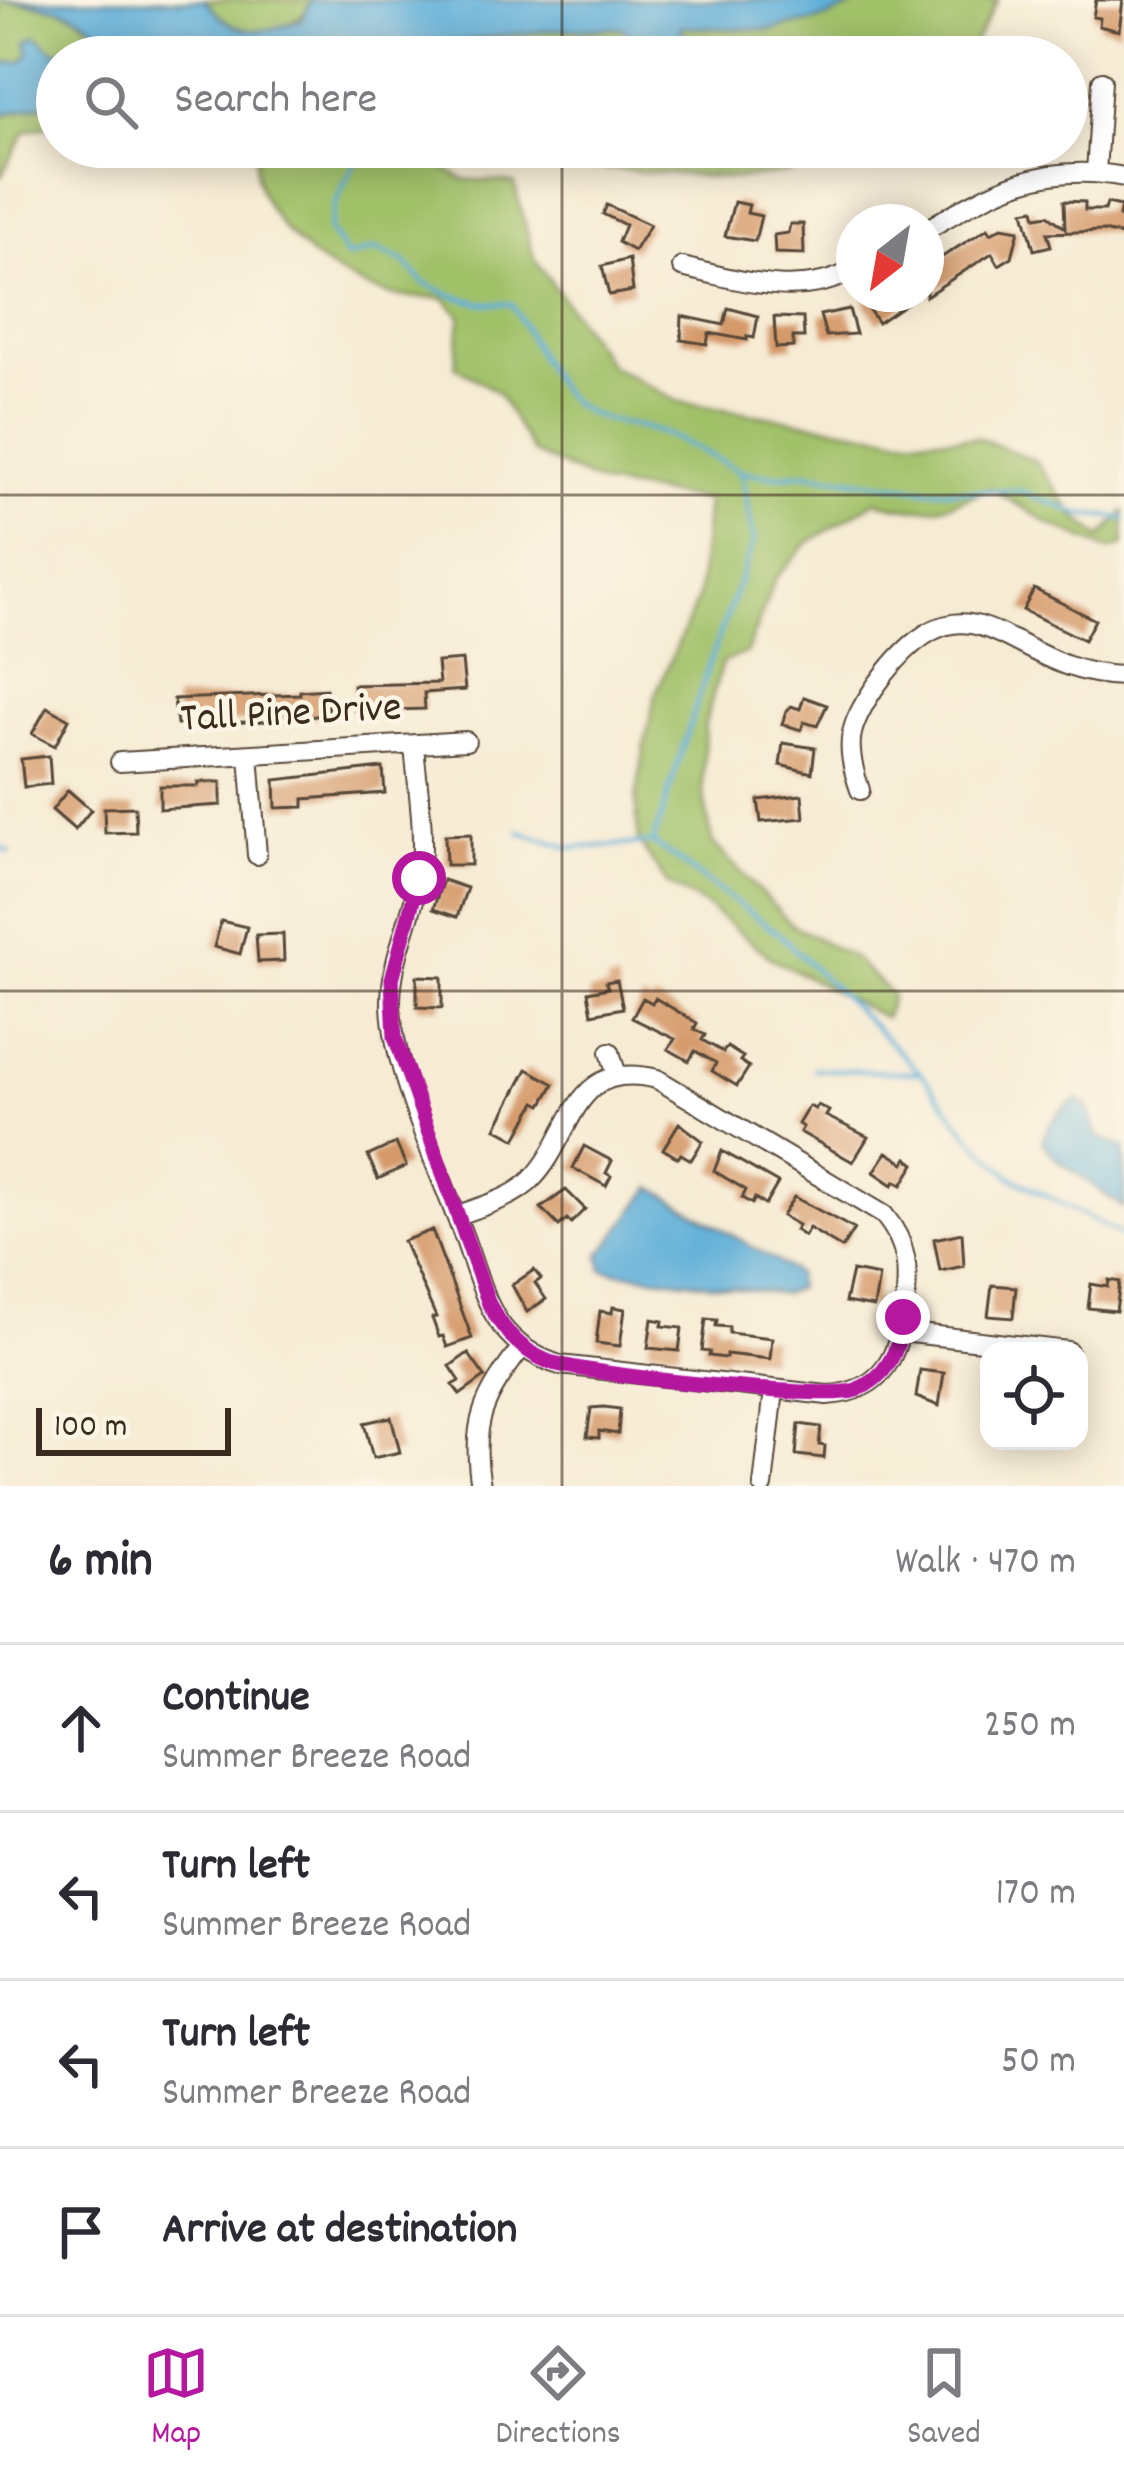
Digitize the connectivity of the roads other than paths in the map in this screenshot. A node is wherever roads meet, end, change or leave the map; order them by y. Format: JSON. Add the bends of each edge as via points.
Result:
{"nodes":[{"id":1,"x":1102,"y":81,"type":"dead end"},
{"id":2,"x":1096,"y":172,"type":"junction"},
{"id":3,"x":1124,"y":177,"type":"edge"},
{"id":4,"x":944,"y":221,"type":"edge"},
{"id":5,"x":682,"y":267,"type":"dead end"},
{"id":6,"x":836,"y":278,"type":"edge"},
{"id":7,"x":1124,"y":676,"type":"edge"},
{"id":8,"x":466,"y":741,"type":"dead end"},
{"id":9,"x":414,"y":745,"type":"junction"},
{"id":10,"x":249,"y":754,"type":"junction"},
{"id":11,"x":120,"y":762,"type":"dead end"},
{"id":12,"x":860,"y":790,"type":"dead end"},
{"id":13,"x":257,"y":855,"type":"dead end"},
{"id":14,"x":610,"y":1052,"type":"dead end"},
{"id":15,"x":616,"y":1076,"type":"junction"},
{"id":16,"x":456,"y":1216,"type":"junction"},
{"id":17,"x":902,"y":1332,"type":"junction"},
{"id":18,"x":989,"y":1342,"type":"edge"},
{"id":19,"x":522,"y":1347,"type":"junction"},
{"id":20,"x":774,"y":1390,"type":"junction"},
{"id":21,"x":481,"y":1486,"type":"edge"},
{"id":22,"x":763,"y":1486,"type":"edge"}],
"edges":[{"from":1,"to":2,"type":"street"},
{"from":2,"to":3,"type":"street"},
{"from":2,"to":4,"type":"street","via":[[1018,182]]},
{"from":5,"to":6,"type":"street","via":[[790,287]]},
{"from":7,"to":12,"type":"street","via":[[1067,668],[967,622],[934,628],[892,664],[851,726]]},
{"from":8,"to":9,"type":"street","name":"Tall Pine Drive"},
{"from":9,"to":10,"type":"street","name":"Tall Pine Drive"},
{"from":9,"to":16,"type":"street","via":[[422,862],[395,960],[392,1008],[404,1069]]},
{"from":10,"to":11,"type":"street","name":"Tall Pine Drive"},
{"from":10,"to":13,"type":"street"},
{"from":14,"to":15,"type":"street"},
{"from":15,"to":16,"type":"street","via":[[582,1098],[527,1184]]},
{"from":15,"to":17,"type":"street","via":[[670,1084],[884,1215],[908,1263]]},
{"from":16,"to":19,"type":"street","via":[[489,1304]]},
{"from":17,"to":18,"type":"street"},
{"from":17,"to":20,"type":"street","via":[[885,1368],[858,1389]]},
{"from":19,"to":20,"type":"street","via":[[560,1365]]},
{"from":19,"to":21,"type":"street","via":[[479,1416]]},
{"from":20,"to":22,"type":"street"}]}
